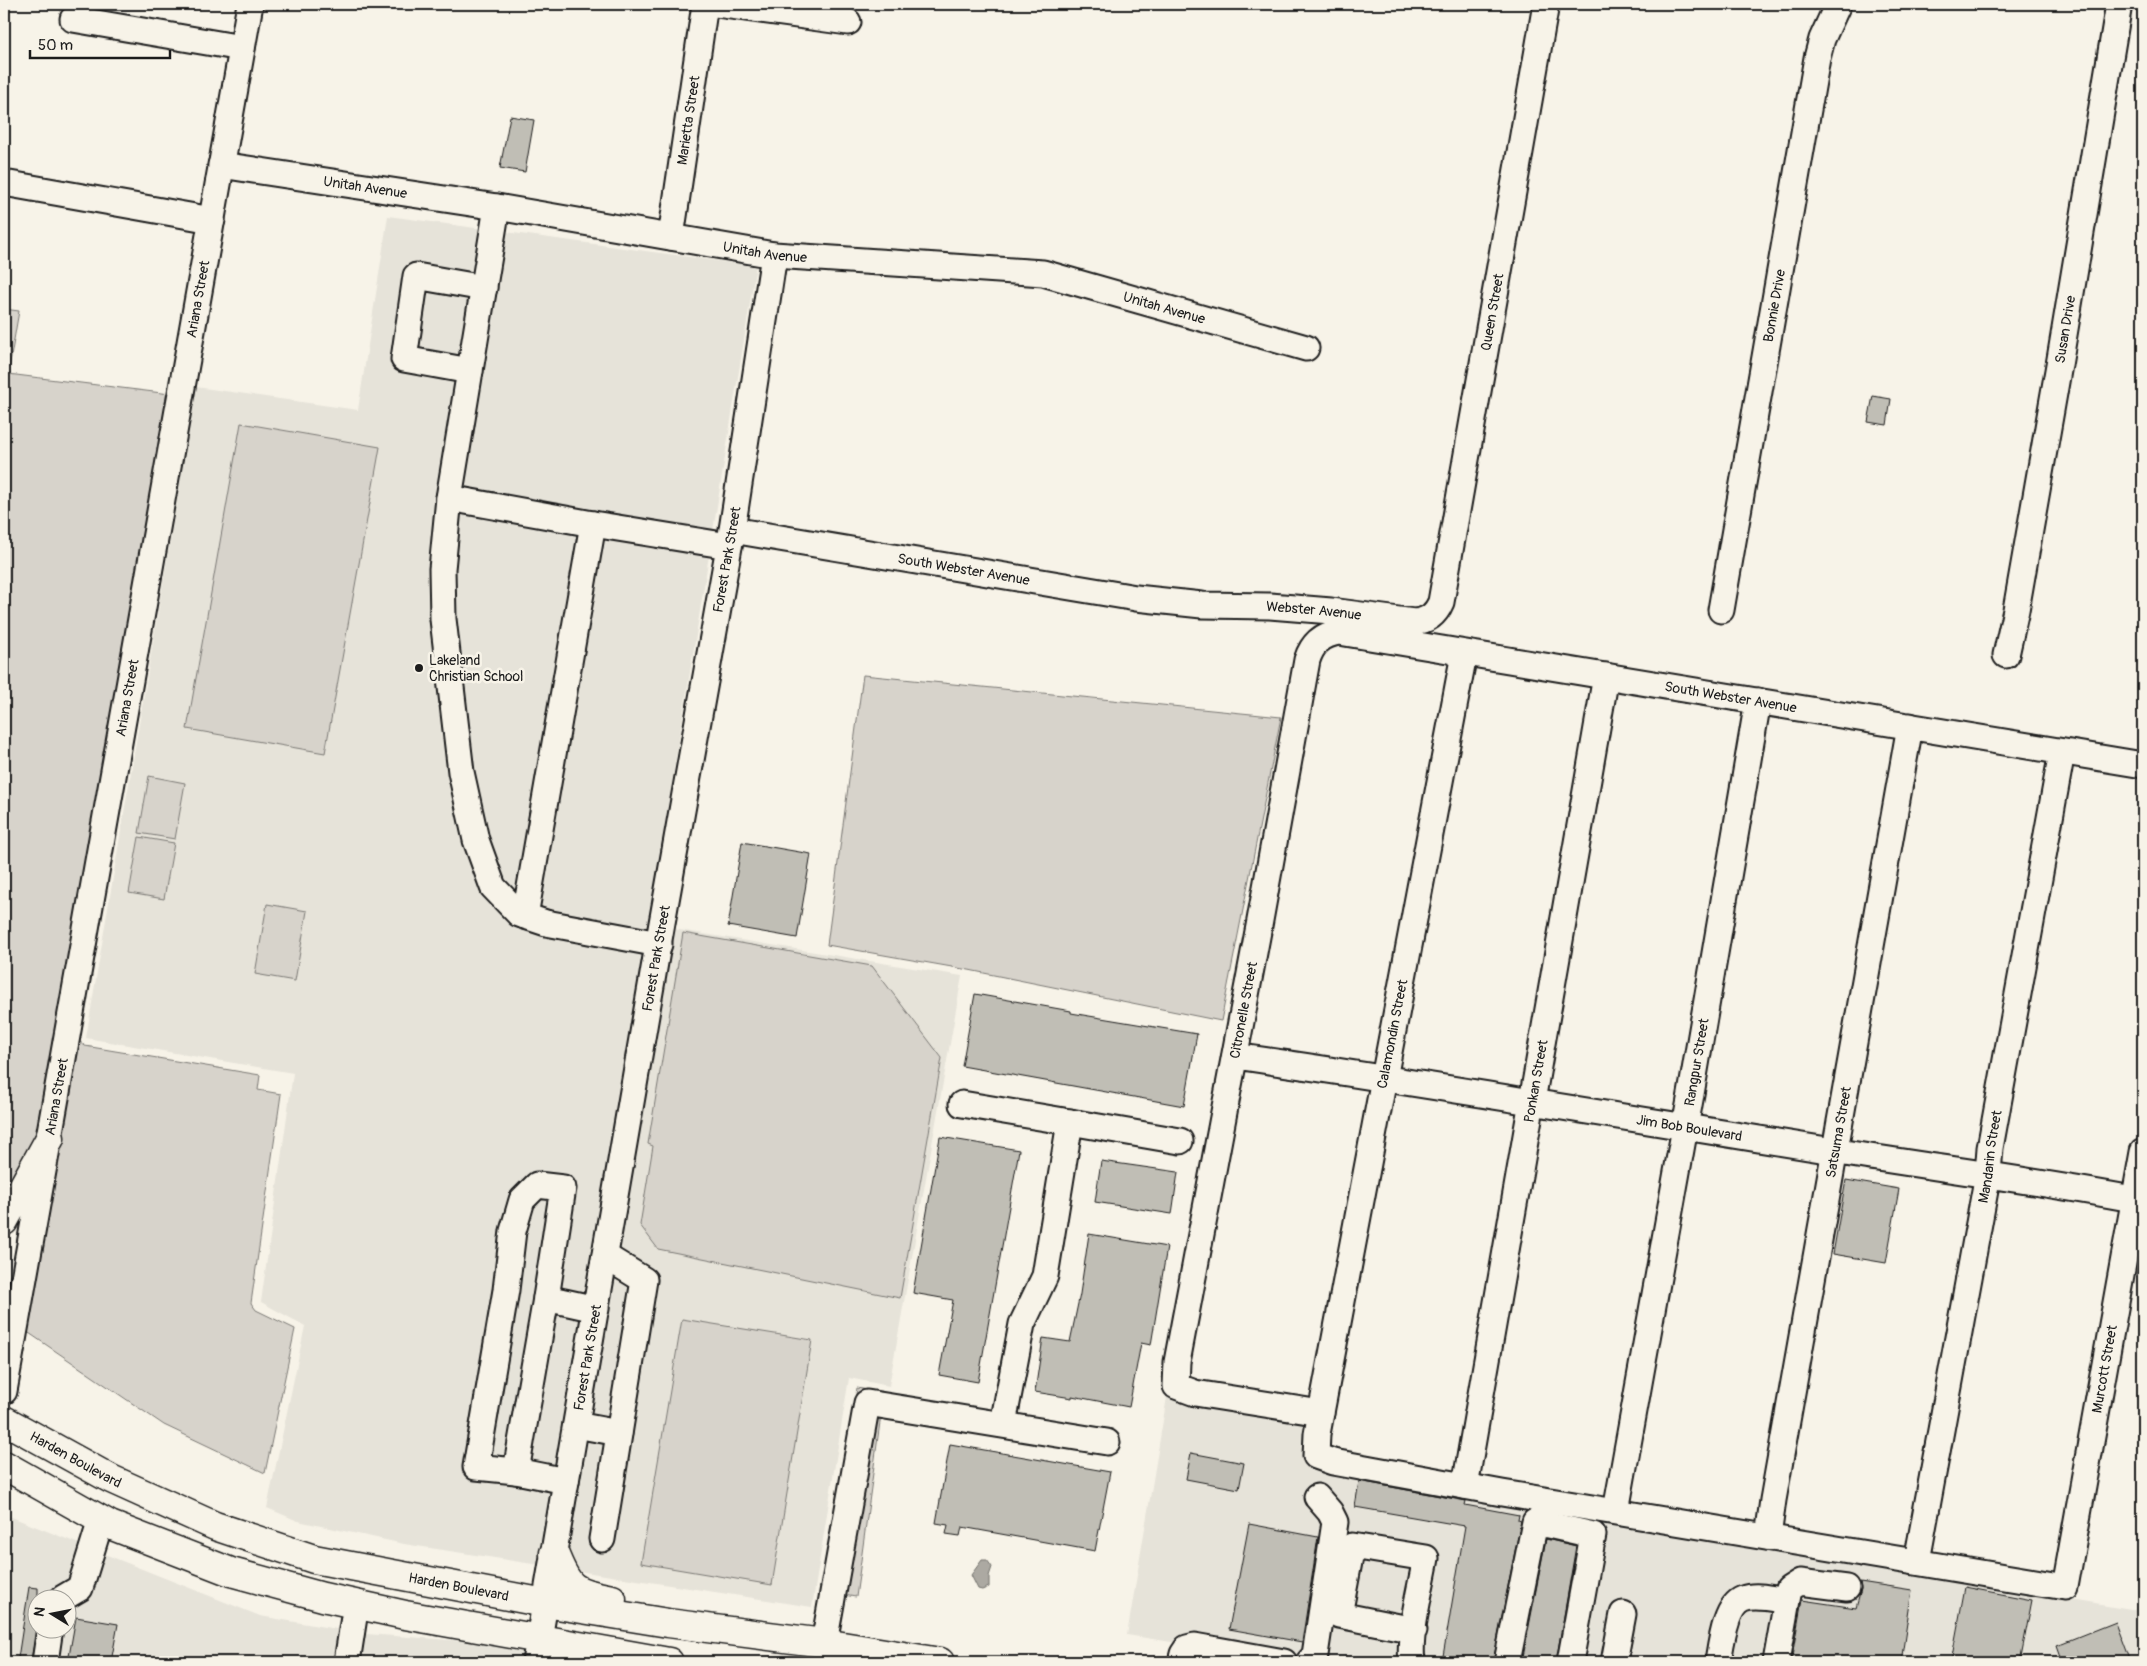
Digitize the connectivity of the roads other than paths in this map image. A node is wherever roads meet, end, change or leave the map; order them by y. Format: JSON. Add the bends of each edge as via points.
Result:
{"nodes":[{"id":1,"x":250,"y":4,"type":"edge"},
{"id":2,"x":704,"y":4,"type":"edge"},
{"id":3,"x":716,"y":4,"type":"edge"},
{"id":4,"x":1546,"y":4,"type":"edge"},
{"id":5,"x":1838,"y":4,"type":"edge"},
{"id":6,"x":2119,"y":4,"type":"edge"},
{"id":7,"x":73,"y":19,"type":"dead end"},
{"id":8,"x":848,"y":22,"type":"dead end"},
{"id":9,"x":242,"y":48,"type":"junction"},
{"id":10,"x":221,"y":165,"type":"junction"},
{"id":11,"x":4,"y":183,"type":"edge"},
{"id":12,"x":497,"y":208,"type":"junction"},
{"id":13,"x":212,"y":220,"type":"junction"},
{"id":14,"x":671,"y":237,"type":"junction"},
{"id":15,"x":774,"y":255,"type":"junction"},
{"id":16,"x":484,"y":288,"type":"junction"},
{"id":17,"x":1306,"y":348,"type":"dead end"},
{"id":18,"x":470,"y":371,"type":"junction"},
{"id":19,"x":448,"y":498,"type":"junction"},
{"id":20,"x":593,"y":524,"type":"junction"},
{"id":21,"x":730,"y":538,"type":"junction"},
{"id":22,"x":1196,"y":604,"type":"joint"},
{"id":23,"x":1721,"y":610,"type":"dead end"},
{"id":24,"x":1430,"y":618,"type":"joint"},
{"id":25,"x":1318,"y":640,"type":"joint"},
{"id":26,"x":1464,"y":654,"type":"junction"},
{"id":27,"x":2006,"y":655,"type":"dead end"},
{"id":28,"x":1606,"y":676,"type":"junction"},
{"id":29,"x":1758,"y":701,"type":"junction"},
{"id":30,"x":1910,"y":726,"type":"junction"},
{"id":31,"x":2062,"y":752,"type":"junction"},
{"id":32,"x":2143,"y":765,"type":"edge"},
{"id":33,"x":525,"y":916,"type":"junction"},
{"id":34,"x":659,"y":944,"type":"junction"},
{"id":35,"x":1235,"y":1056,"type":"junction"},
{"id":36,"x":1384,"y":1078,"type":"junction"},
{"id":37,"x":1533,"y":1102,"type":"junction"},
{"id":38,"x":962,"y":1104,"type":"dead end"},
{"id":39,"x":1070,"y":1122,"type":"junction"},
{"id":40,"x":1684,"y":1127,"type":"junction"},
{"id":41,"x":50,"y":1138,"type":"junction"},
{"id":42,"x":1180,"y":1141,"type":"dead end"},
{"id":43,"x":1835,"y":1152,"type":"junction"},
{"id":44,"x":2143,"y":1152,"type":"edge"},
{"id":45,"x":1988,"y":1174,"type":"junction"},
{"id":46,"x":2139,"y":1201,"type":"edge"},
{"id":47,"x":4,"y":1220,"type":"edge"},
{"id":48,"x":605,"y":1256,"type":"junction"},
{"id":49,"x":546,"y":1298,"type":"junction"},
{"id":50,"x":596,"y":1309,"type":"junction"},
{"id":51,"x":4,"y":1391,"type":"edge"},
{"id":52,"x":1321,"y":1413,"type":"junction"},
{"id":53,"x":4,"y":1420,"type":"edge"},
{"id":54,"x":1003,"y":1424,"type":"junction"},
{"id":55,"x":576,"y":1425,"type":"junction"},
{"id":56,"x":619,"y":1433,"type":"junction"},
{"id":57,"x":1107,"y":1442,"type":"dead end"},
{"id":58,"x":4,"y":1465,"type":"edge"},
{"id":59,"x":516,"y":1471,"type":"junction"},
{"id":60,"x":566,"y":1481,"type":"junction"},
{"id":61,"x":1465,"y":1486,"type":"junction"},
{"id":62,"x":1317,"y":1497,"type":"dead end"},
{"id":63,"x":1616,"y":1512,"type":"junction"},
{"id":64,"x":101,"y":1520,"type":"junction"},
{"id":65,"x":1768,"y":1537,"type":"junction"},
{"id":66,"x":602,"y":1539,"type":"dead end"},
{"id":67,"x":554,"y":1553,"type":"junction"},
{"id":68,"x":1917,"y":1561,"type":"junction"},
{"id":69,"x":1847,"y":1588,"type":"dead end"},
{"id":70,"x":78,"y":1589,"type":"edge"},
{"id":71,"x":1786,"y":1601,"type":"junction"},
{"id":72,"x":545,"y":1603,"type":"junction"},
{"id":73,"x":356,"y":1604,"type":"junction"},
{"id":74,"x":1623,"y":1614,"type":"dead end"},
{"id":75,"x":668,"y":1624,"type":"junction"},
{"id":76,"x":1414,"y":1630,"type":"dead end"},
{"id":77,"x":49,"y":1638,"type":"edge"},
{"id":78,"x":824,"y":1643,"type":"junction"},
{"id":79,"x":537,"y":1651,"type":"edge"},
{"id":80,"x":45,"y":1662,"type":"edge"},
{"id":81,"x":347,"y":1662,"type":"edge"},
{"id":82,"x":669,"y":1662,"type":"edge"},
{"id":83,"x":940,"y":1662,"type":"edge"},
{"id":84,"x":1181,"y":1662,"type":"edge"},
{"id":85,"x":1284,"y":1662,"type":"edge"},
{"id":86,"x":1309,"y":1662,"type":"edge"},
{"id":87,"x":1412,"y":1662,"type":"edge"},
{"id":88,"x":1507,"y":1662,"type":"edge"},
{"id":89,"x":1570,"y":1662,"type":"edge"},
{"id":90,"x":1614,"y":1662,"type":"edge"},
{"id":91,"x":1718,"y":1662,"type":"edge"},
{"id":92,"x":1776,"y":1662,"type":"edge"}],
"edges":[{"from":1,"to":9,"type":"street","name":"Ariana Street"},
{"from":2,"to":14,"type":"street","name":"Marietta Street"},
{"from":3,"to":8,"type":"street"},
{"from":4,"to":24,"type":"street","name":"Queen Street","via":[[1441,602]]},
{"from":5,"to":23,"type":"street","name":"Bonnie Drive","via":[[1817,58]]},
{"from":6,"to":27,"type":"street","name":"Susan Drive","via":[[2047,436]]},
{"from":7,"to":9,"type":"street"},
{"from":9,"to":10,"type":"street","name":"Ariana Street"},
{"from":10,"to":12,"type":"street","name":"Unitah Avenue"},
{"from":10,"to":13,"type":"street","name":"Ariana Street"},
{"from":11,"to":13,"type":"street"},
{"from":12,"to":14,"type":"street","name":"Unitah Avenue"},
{"from":12,"to":16,"type":"street"},
{"from":13,"to":41,"type":"street","name":"Ariana Street"},
{"from":14,"to":15,"type":"street","name":"Unitah Avenue"},
{"from":15,"to":17,"type":"street","name":"Unitah Avenue","via":[[1043,273]]},
{"from":15,"to":21,"type":"street","name":"Forest Park Street"},
{"from":16,"to":18,"type":"street"},
{"from":16,"to":18,"type":"street","via":[[416,276],[404,359]]},
{"from":18,"to":19,"type":"street"},
{"from":19,"to":20,"type":"street","name":"South Webster Avenue"},
{"from":19,"to":33,"type":"street","via":[[442,569],[443,619],[461,772],[476,840],[493,887],[519,914]]},
{"from":20,"to":21,"type":"street","name":"South Webster Avenue"},
{"from":20,"to":33,"type":"street"},
{"from":21,"to":22,"type":"street","name":"South Webster Avenue"},
{"from":21,"to":34,"type":"street","name":"Forest Park Street"},
{"from":22,"to":24,"type":"street","name":"Webster Avenue","via":[[1331,611],[1414,622]]},
{"from":25,"to":26,"type":"street","name":"South Webster Avenue","via":[[1339,632]]},
{"from":25,"to":35,"type":"street","name":"Citronelle Street","via":[[1307,660]]},
{"from":26,"to":28,"type":"street","name":"South Webster Avenue"},
{"from":26,"to":36,"type":"street","name":"Calamondin Street"},
{"from":28,"to":29,"type":"street","name":"South Webster Avenue"},
{"from":28,"to":37,"type":"street","name":"Ponkan Street"},
{"from":29,"to":30,"type":"street","name":"South Webster Avenue"},
{"from":29,"to":40,"type":"street","name":"Rangpur Street"},
{"from":30,"to":31,"type":"street","name":"South Webster Avenue"},
{"from":30,"to":43,"type":"street","name":"Satsuma Street"},
{"from":31,"to":32,"type":"street","name":"South Webster Avenue"},
{"from":31,"to":45,"type":"street","name":"Mandarin Street"},
{"from":33,"to":34,"type":"street","via":[[546,923]]},
{"from":34,"to":48,"type":"street","name":"Forest Park Street"},
{"from":35,"to":36,"type":"street","name":"Jim Bob Boulevard"},
{"from":35,"to":52,"type":"street","name":"Citronelle Street","via":[[1177,1362],[1176,1386],[1196,1393]]},
{"from":36,"to":37,"type":"street","name":"Jim Bob Boulevard"},
{"from":36,"to":52,"type":"street","name":"Calamondin Street"},
{"from":37,"to":40,"type":"street","name":"Jim Bob Boulevard"},
{"from":37,"to":61,"type":"street","name":"Ponkan Street"},
{"from":38,"to":39,"type":"street"},
{"from":39,"to":42,"type":"street"},
{"from":39,"to":54,"type":"street","via":[[1045,1276],[1022,1324]]},
{"from":40,"to":43,"type":"street","name":"Jim Bob Boulevard"},
{"from":40,"to":63,"type":"street","name":"Rangpur Street"},
{"from":41,"to":47,"type":"main road"},
{"from":41,"to":51,"type":"street","name":"Ariana Street"},
{"from":43,"to":45,"type":"street","name":"Jim Bob Boulevard"},
{"from":43,"to":65,"type":"street","name":"Satsuma Street"},
{"from":44,"to":46,"type":"street","name":"Murcott Street"},
{"from":45,"to":46,"type":"street","name":"Jim Bob Boulevard"},
{"from":45,"to":68,"type":"street","name":"Mandarin Street"},
{"from":46,"to":68,"type":"street","name":"Murcott Street","via":[[2065,1587]]},
{"from":48,"to":50,"type":"street","name":"Forest Park Street"},
{"from":48,"to":56,"type":"street","via":[[644,1280]]},
{"from":49,"to":50,"type":"street"},
{"from":49,"to":59,"type":"street"},
{"from":49,"to":59,"type":"street","via":[[563,1188],[537,1185],[522,1200],[513,1231],[476,1467]]},
{"from":50,"to":55,"type":"street","name":"Forest Park Street"},
{"from":52,"to":61,"type":"street","name":"Calamondin Street","via":[[1316,1456],[1333,1462]]},
{"from":53,"to":72,"type":"main road","name":"Harden Boulevard","via":[[111,1480],[215,1526],[314,1559]]},
{"from":54,"to":57,"type":"street"},
{"from":54,"to":78,"type":"street","via":[[867,1403]]},
{"from":55,"to":56,"type":"street"},
{"from":55,"to":60,"type":"street","name":"Forest Park Street"},
{"from":56,"to":66,"type":"street"},
{"from":58,"to":64,"type":"main road"},
{"from":59,"to":60,"type":"street"},
{"from":60,"to":67,"type":"street","name":"Forest Park Street"},
{"from":61,"to":63,"type":"street"},
{"from":62,"to":86,"type":"street","via":[[1334,1522],[1315,1655]]},
{"from":63,"to":65,"type":"street"},
{"from":64,"to":70,"type":"street"},
{"from":64,"to":73,"type":"main road","via":[[231,1572]]},
{"from":65,"to":68,"type":"street"},
{"from":67,"to":72,"type":"street","name":"Forest Park Street"},
{"from":67,"to":75,"type":"main road","via":[[568,1584],[586,1594],[623,1601]]},
{"from":69,"to":71,"type":"street","via":[[1800,1582],[1789,1589]]},
{"from":71,"to":91,"type":"street","via":[[1744,1599],[1736,1604],[1729,1615]]},
{"from":71,"to":92,"type":"street"},
{"from":72,"to":75,"type":"main road","name":"Harden Boulevard"},
{"from":72,"to":79,"type":"street","name":"Forest Park Street"},
{"from":73,"to":79,"type":"main road"},
{"from":73,"to":81,"type":"street"},
{"from":74,"to":90,"type":"street"},
{"from":75,"to":78,"type":"main road","name":"Harden Boulevard"},
{"from":76,"to":87,"type":"street","via":[[1410,1650]]},
{"from":77,"to":80,"type":"street"},
{"from":78,"to":83,"type":"main road","name":"Harden Boulevard"},
{"from":79,"to":82,"type":"main road"},
{"from":84,"to":85,"type":"street","via":[[1187,1648],[1195,1646]]},
{"from":88,"to":89,"type":"street","via":[[1535,1522],[1592,1535]]}]}
